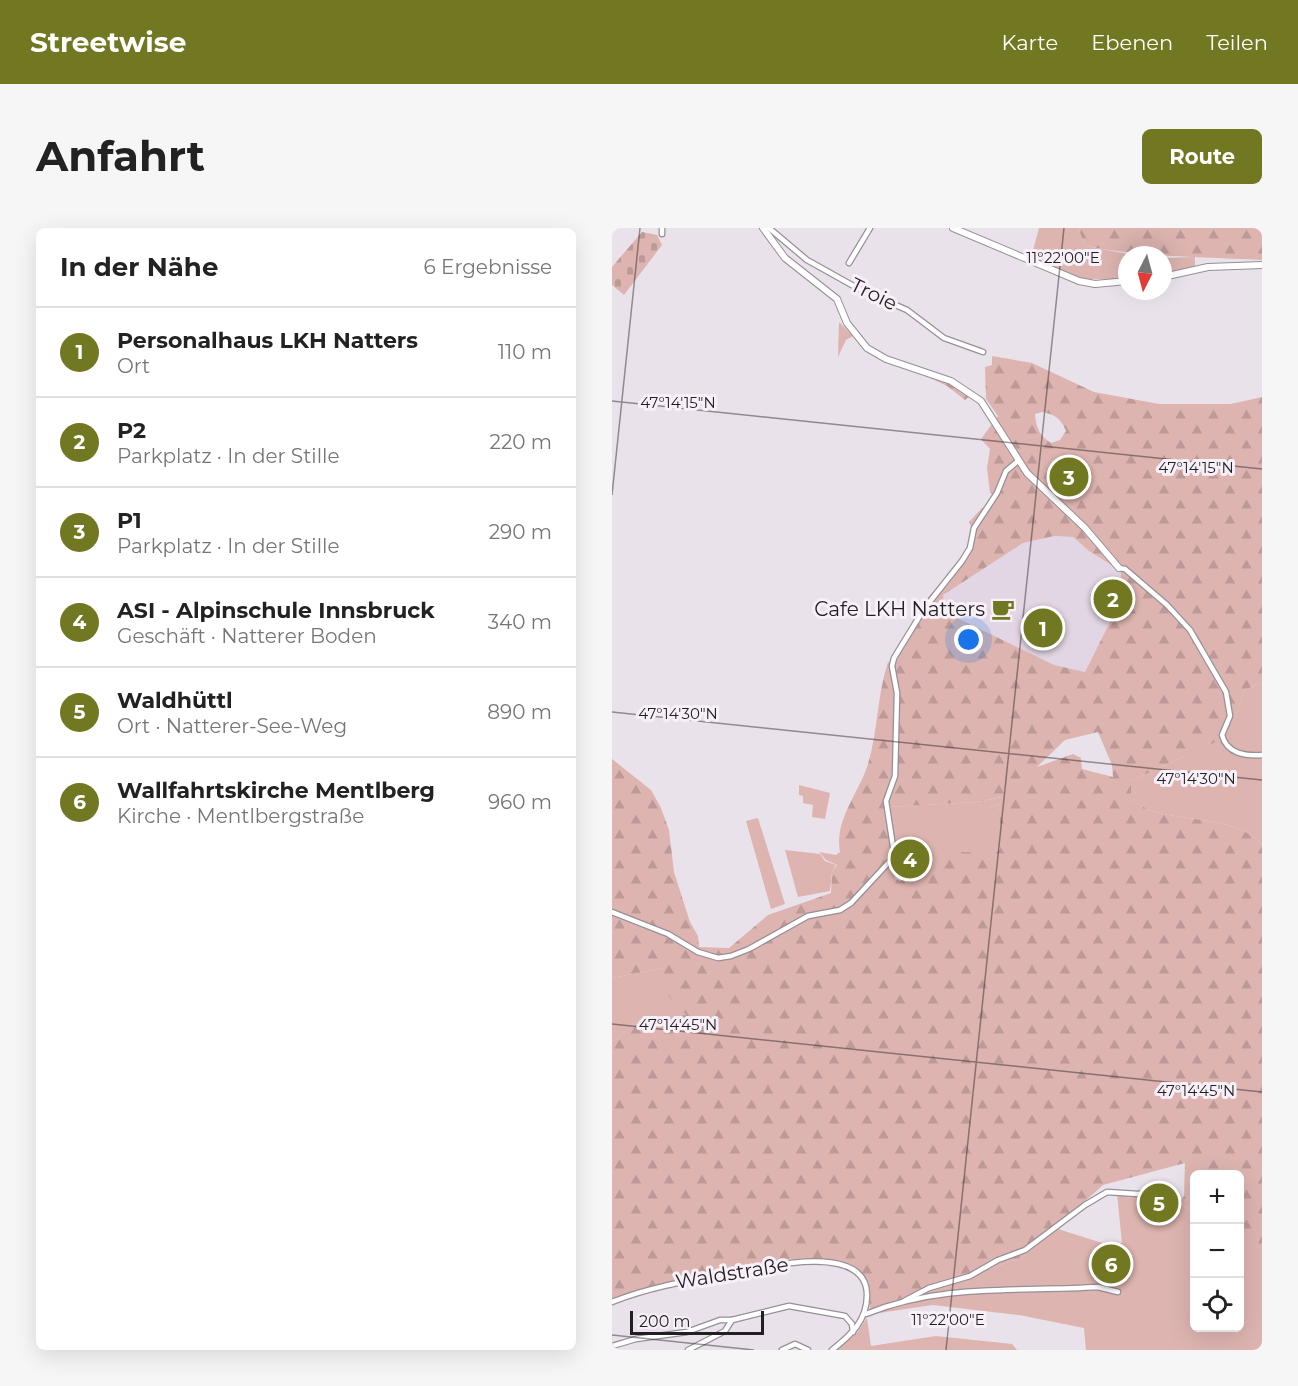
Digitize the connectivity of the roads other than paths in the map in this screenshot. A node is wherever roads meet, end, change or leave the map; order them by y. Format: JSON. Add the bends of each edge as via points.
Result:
{"nodes":[{"id":1,"x":662,"y":228,"type":"edge"},
{"id":2,"x":763,"y":228,"type":"edge"},
{"id":3,"x":769,"y":228,"type":"edge"},
{"id":4,"x":870,"y":228,"type":"edge"},
{"id":5,"x":953,"y":228,"type":"edge"},
{"id":6,"x":662,"y":234,"type":"dead end"},
{"id":7,"x":849,"y":262,"type":"dead end"},
{"id":8,"x":1262,"y":265,"type":"edge"},
{"id":9,"x":1172,"y":275,"type":"edge"},
{"id":10,"x":1118,"y":282,"type":"edge"},
{"id":11,"x":983,"y":352,"type":"dead end"},
{"id":12,"x":1018,"y":461,"type":"junction"},
{"id":13,"x":1119,"y":568,"type":"joint"},
{"id":14,"x":1262,"y":756,"type":"edge"},
{"id":15,"x":612,"y":912,"type":"edge"},
{"id":16,"x":1164,"y":1191,"type":"dead end"},
{"id":17,"x":1118,"y":1293,"type":"dead end"},
{"id":18,"x":904,"y":1301,"type":"junction"},
{"id":19,"x":612,"y":1302,"type":"edge"},
{"id":20,"x":866,"y":1314,"type":"junction"},
{"id":21,"x":732,"y":1320,"type":"junction"},
{"id":22,"x":852,"y":1332,"type":"junction"},
{"id":23,"x":612,"y":1346,"type":"edge"},
{"id":24,"x":688,"y":1350,"type":"edge"},
{"id":25,"x":782,"y":1350,"type":"edge"},
{"id":26,"x":808,"y":1350,"type":"edge"},
{"id":27,"x":832,"y":1350,"type":"edge"}],
"edges":[{"from":1,"to":6,"type":"street"},
{"from":2,"to":12,"type":"street","via":[[785,258],[837,299],[867,348],[970,392],[995,419]]},
{"from":3,"to":11,"type":"street","name":"Troie","via":[[807,260],[907,310],[944,338]]},
{"from":4,"to":7,"type":"street"},
{"from":5,"to":10,"type":"street","via":[[1079,281]]},
{"from":8,"to":9,"type":"street","via":[[1208,267]]},
{"from":12,"to":13,"type":"street"},
{"from":12,"to":15,"type":"street","via":[[1006,471],[974,528],[970,548],[962,561],[924,609],[894,658],[895,776],[886,801],[894,853],[891,860],[851,903],[834,912],[808,916],[731,956],[718,958],[698,952],[668,934]]},
{"from":13,"to":14,"type":"street","via":[[1167,605],[1190,630],[1226,692],[1230,716],[1222,735],[1227,745],[1242,755]]},
{"from":16,"to":18,"type":"street","via":[[1107,1191],[1025,1250]]},
{"from":17,"to":18,"type":"street","via":[[1098,1287],[950,1291]]},
{"from":18,"to":20,"type":"street"},
{"from":19,"to":20,"type":"street","name":"Waldstraße","via":[[661,1285],[786,1262],[827,1263],[845,1266],[860,1275],[866,1286]]},
{"from":20,"to":22,"type":"street"},
{"from":21,"to":22,"type":"street","via":[[796,1306],[820,1314],[845,1316],[852,1324]]},
{"from":21,"to":23,"type":"street"},
{"from":21,"to":24,"type":"street","via":[[725,1331]]},
{"from":22,"to":27,"type":"street"},
{"from":25,"to":26,"type":"street","via":[[795,1344]]}]}
